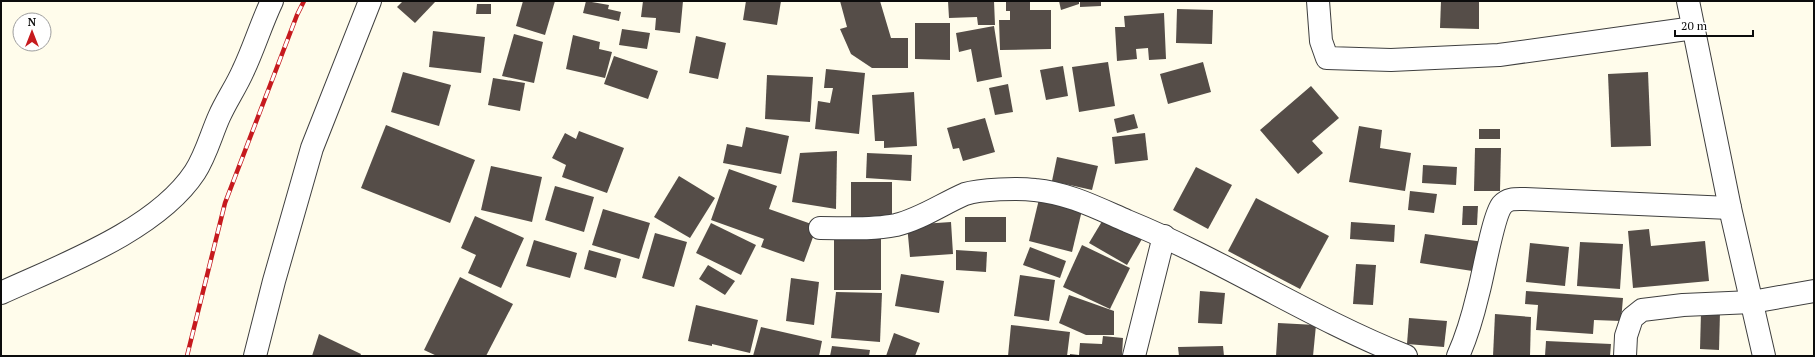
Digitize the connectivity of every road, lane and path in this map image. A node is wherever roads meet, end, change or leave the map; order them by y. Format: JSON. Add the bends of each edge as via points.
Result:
{"nodes":[{"id":1,"x":272,"y":1,"type":"edge"},
{"id":2,"x":370,"y":1,"type":"edge"},
{"id":3,"x":1318,"y":1,"type":"edge"},
{"id":4,"x":1688,"y":1,"type":"edge"},
{"id":5,"x":1694,"y":28,"type":"junction"},
{"id":6,"x":1730,"y":208,"type":"junction"},
{"id":7,"x":820,"y":228,"type":"dead end"},
{"id":8,"x":1164,"y":236,"type":"junction"},
{"id":9,"x":1814,"y":291,"type":"edge"},
{"id":10,"x":1,"y":293,"type":"edge"},
{"id":11,"x":1752,"y":302,"type":"junction"},
{"id":12,"x":1369,"y":349,"type":"edge"},
{"id":13,"x":255,"y":356,"type":"edge"},
{"id":14,"x":1134,"y":356,"type":"edge"},
{"id":15,"x":1406,"y":356,"type":"edge"},
{"id":16,"x":1458,"y":356,"type":"edge"},
{"id":17,"x":1625,"y":356,"type":"edge"},
{"id":18,"x":1764,"y":356,"type":"edge"}],
"edges":[{"from":1,"to":10,"type":"street","via":[[243,71],[219,116],[204,155],[195,173],[182,188],[160,210],[127,232]]},
{"from":2,"to":13,"type":"street","via":[[312,148]]},
{"from":3,"to":5,"type":"street","via":[[1321,41],[1327,58],[1392,60],[1499,55]]},
{"from":4,"to":5,"type":"street"},
{"from":5,"to":6,"type":"street"},
{"from":6,"to":11,"type":"street"},
{"from":6,"to":16,"type":"street","via":[[1524,199],[1505,201],[1500,207],[1474,308]]},
{"from":7,"to":8,"type":"street","via":[[872,228],[896,225],[933,212],[966,194],[998,190],[1035,190],[1076,199]]},
{"from":8,"to":12,"type":"street"},
{"from":8,"to":14,"type":"street"},
{"from":9,"to":11,"type":"street"},
{"from":11,"to":17,"type":"street","via":[[1683,305],[1642,310],[1632,318],[1626,336]]},
{"from":11,"to":18,"type":"street"},
{"from":12,"to":15,"type":"street"}]}
